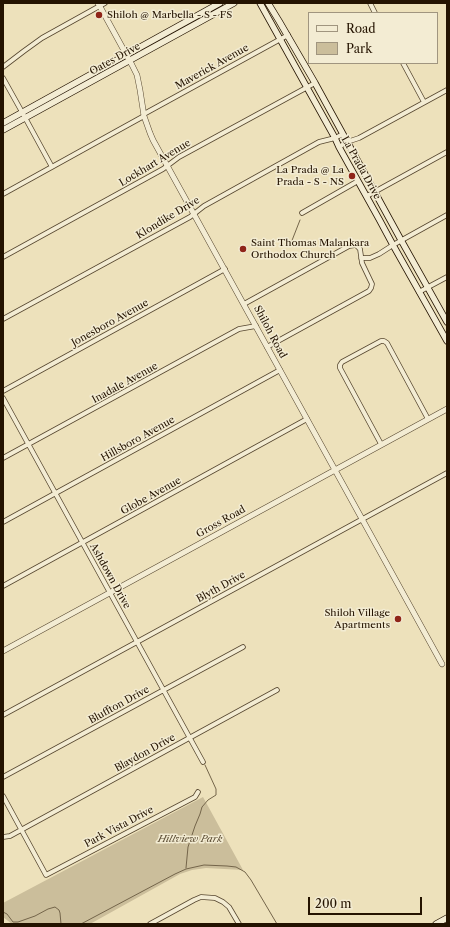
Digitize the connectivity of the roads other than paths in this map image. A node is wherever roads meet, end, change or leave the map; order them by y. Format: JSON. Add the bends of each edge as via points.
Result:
{"nodes":[{"id":1,"x":105,"y":3,"type":"edge"},
{"id":2,"x":220,"y":3,"type":"edge"},
{"id":3,"x":234,"y":3,"type":"edge"},
{"id":4,"x":260,"y":3,"type":"edge"},
{"id":5,"x":268,"y":3,"type":"edge"},
{"id":6,"x":370,"y":3,"type":"edge"},
{"id":7,"x":99,"y":5,"type":"edge"},
{"id":8,"x":374,"y":12,"type":"edge"},
{"id":9,"x":288,"y":35,"type":"junction"},
{"id":10,"x":280,"y":39,"type":"junction"},
{"id":11,"x":126,"y":54,"type":"junction"},
{"id":12,"x":130,"y":61,"type":"junction"},
{"id":13,"x":404,"y":64,"type":"edge"},
{"id":14,"x":3,"y":67,"type":"edge"},
{"id":15,"x":3,"y":78,"type":"edge"},
{"id":16,"x":315,"y":83,"type":"junction"},
{"id":17,"x":307,"y":87,"type":"junction"},
{"id":18,"x":447,"y":90,"type":"edge"},
{"id":19,"x":424,"y":102,"type":"junction"},
{"id":20,"x":24,"y":115,"type":"junction"},
{"id":21,"x":144,"y":115,"type":"junction"},
{"id":22,"x":3,"y":123,"type":"edge"},
{"id":23,"x":3,"y":130,"type":"edge"},
{"id":24,"x":343,"y":134,"type":"junction"},
{"id":25,"x":335,"y":138,"type":"junction"},
{"id":26,"x":347,"y":142,"type":"junction"},
{"id":27,"x":339,"y":147,"type":"junction"},
{"id":28,"x":447,"y":152,"type":"edge"},
{"id":29,"x":168,"y":166,"type":"junction"},
{"id":30,"x":52,"y":167,"type":"junction"},
{"id":31,"x":358,"y":181,"type":"junction"},
{"id":32,"x":374,"y":192,"type":"junction"},
{"id":33,"x":3,"y":194,"type":"edge"},
{"id":34,"x":366,"y":196,"type":"junction"},
{"id":35,"x":302,"y":213,"type":"dead end"},
{"id":36,"x":194,"y":214,"type":"junction"},
{"id":37,"x":447,"y":215,"type":"edge"},
{"id":38,"x":401,"y":240,"type":"junction"},
{"id":39,"x":393,"y":245,"type":"junction"},
{"id":40,"x":3,"y":257,"type":"edge"},
{"id":41,"x":361,"y":258,"type":"junction"},
{"id":42,"x":225,"y":269,"type":"junction"},
{"id":43,"x":447,"y":277,"type":"edge"},
{"id":44,"x":428,"y":288,"type":"junction"},
{"id":45,"x":419,"y":292,"type":"junction"},
{"id":46,"x":244,"y":304,"type":"junction"},
{"id":47,"x":3,"y":319,"type":"edge"},
{"id":48,"x":447,"y":322,"type":"edge"},
{"id":49,"x":256,"y":326,"type":"junction"},
{"id":50,"x":445,"y":332,"type":"edge"},
{"id":51,"x":447,"y":339,"type":"edge"},
{"id":52,"x":267,"y":347,"type":"junction"},
{"id":53,"x":280,"y":370,"type":"junction"},
{"id":54,"x":3,"y":391,"type":"edge"},
{"id":55,"x":3,"y":398,"type":"edge"},
{"id":56,"x":447,"y":409,"type":"edge"},
{"id":57,"x":307,"y":419,"type":"junction"},
{"id":58,"x":428,"y":419,"type":"junction"},
{"id":59,"x":28,"y":444,"type":"junction"},
{"id":60,"x":381,"y":444,"type":"junction"},
{"id":61,"x":3,"y":458,"type":"edge"},
{"id":62,"x":335,"y":470,"type":"junction"},
{"id":63,"x":447,"y":473,"type":"edge"},
{"id":64,"x":56,"y":494,"type":"junction"},
{"id":65,"x":362,"y":519,"type":"junction"},
{"id":66,"x":3,"y":522,"type":"edge"},
{"id":67,"x":83,"y":542,"type":"junction"},
{"id":68,"x":3,"y":586,"type":"edge"},
{"id":69,"x":110,"y":592,"type":"junction"},
{"id":70,"x":137,"y":642,"type":"junction"},
{"id":71,"x":243,"y":646,"type":"dead end"},
{"id":72,"x":3,"y":651,"type":"edge"},
{"id":73,"x":442,"y":664,"type":"dead end"},
{"id":74,"x":163,"y":690,"type":"junction"},
{"id":75,"x":277,"y":690,"type":"dead end"},
{"id":76,"x":3,"y":715,"type":"edge"},
{"id":77,"x":189,"y":738,"type":"junction"},
{"id":78,"x":202,"y":762,"type":"dead end"},
{"id":79,"x":3,"y":777,"type":"edge"},
{"id":80,"x":198,"y":792,"type":"dead end"},
{"id":81,"x":3,"y":796,"type":"edge"},
{"id":82,"x":21,"y":830,"type":"junction"},
{"id":83,"x":3,"y":837,"type":"edge"},
{"id":84,"x":447,"y":918,"type":"edge"},
{"id":85,"x":439,"y":923,"type":"edge"},
{"id":86,"x":150,"y":924,"type":"edge"},
{"id":87,"x":239,"y":924,"type":"edge"}],
"edges":[{"from":1,"to":7,"type":"street"},
{"from":2,"to":11,"type":"main road","name":"Oates Drive"},
{"from":3,"to":12,"type":"main road","name":"Oates Drive"},
{"from":4,"to":10,"type":"main road","name":"La Prada Drive"},
{"from":5,"to":9,"type":"main road","name":"La Prada Drive"},
{"from":6,"to":8,"type":"street"},
{"from":7,"to":11,"type":"street","name":"Shiloh Road"},
{"from":7,"to":14,"type":"street","via":[[42,38]]},
{"from":9,"to":10,"type":"street","name":"Maverick Avenue"},
{"from":9,"to":16,"type":"main road","name":"La Prada Drive"},
{"from":10,"to":17,"type":"main road","name":"La Prada Drive"},
{"from":10,"to":21,"type":"street","name":"Maverick Avenue"},
{"from":11,"to":12,"type":"street","name":"Shiloh Road"},
{"from":11,"to":20,"type":"main road","name":"Oates Drive"},
{"from":12,"to":20,"type":"main road","name":"Oates Drive"},
{"from":12,"to":21,"type":"street","name":"Shiloh Road","via":[[137,75]]},
{"from":13,"to":19,"type":"street"},
{"from":15,"to":20,"type":"street"},
{"from":16,"to":17,"type":"street","name":"Lockhart Avenue"},
{"from":16,"to":24,"type":"main road","name":"La Prada Drive"},
{"from":17,"to":25,"type":"main road","name":"La Prada Drive"},
{"from":17,"to":29,"type":"street","name":"Lockhart Avenue","via":[[179,157]]},
{"from":18,"to":19,"type":"street"},
{"from":19,"to":26,"type":"street"},
{"from":20,"to":22,"type":"main road","name":"Oates Drive"},
{"from":20,"to":23,"type":"main road","name":"Oates Drive"},
{"from":20,"to":30,"type":"street"},
{"from":21,"to":29,"type":"street","name":"Shiloh Road","via":[[150,133]]},
{"from":21,"to":30,"type":"street","name":"Maverick Avenue"},
{"from":24,"to":25,"type":"street","name":"Klondike Drive"},
{"from":24,"to":26,"type":"main road","name":"La Prada Drive"},
{"from":25,"to":27,"type":"main road","name":"La Prada Drive"},
{"from":25,"to":36,"type":"street","name":"Klondike Drive","via":[[319,142]]},
{"from":26,"to":27,"type":"street"},
{"from":26,"to":32,"type":"main road","name":"La Prada Drive"},
{"from":27,"to":31,"type":"main road","name":"La Prada Drive"},
{"from":28,"to":32,"type":"street"},
{"from":29,"to":36,"type":"street","name":"Shiloh Road"},
{"from":29,"to":40,"type":"street","name":"Lockhart Avenue"},
{"from":30,"to":33,"type":"street","name":"Maverick Avenue"},
{"from":31,"to":34,"type":"main road","name":"La Prada Drive"},
{"from":31,"to":35,"type":"street"},
{"from":32,"to":34,"type":"street"},
{"from":32,"to":38,"type":"main road","name":"La Prada Drive"},
{"from":34,"to":39,"type":"main road","name":"La Prada Drive"},
{"from":36,"to":42,"type":"street","name":"Shiloh Road"},
{"from":36,"to":47,"type":"street","name":"Klondike Drive"},
{"from":37,"to":38,"type":"street"},
{"from":38,"to":39,"type":"street"},
{"from":38,"to":44,"type":"main road","name":"La Prada Drive"},
{"from":39,"to":41,"type":"street","via":[[374,256]]},
{"from":39,"to":45,"type":"main road","name":"La Prada Drive"},
{"from":41,"to":46,"type":"street","via":[[356,245],[349,246]]},
{"from":41,"to":52,"type":"street","via":[[372,284],[369,291]]},
{"from":42,"to":46,"type":"street","name":"Shiloh Road"},
{"from":42,"to":54,"type":"street","name":"Jonesboro Avenue"},
{"from":43,"to":44,"type":"street"},
{"from":44,"to":45,"type":"street"},
{"from":44,"to":48,"type":"main road","name":"La Prada Drive"},
{"from":45,"to":50,"type":"main road","name":"La Prada Drive"},
{"from":46,"to":49,"type":"street","name":"Shiloh Road"},
{"from":49,"to":52,"type":"street","name":"Shiloh Road"},
{"from":49,"to":59,"type":"street","name":"Inadale Avenue","via":[[239,329]]},
{"from":50,"to":51,"type":"main road","name":"La Prada Drive"},
{"from":52,"to":53,"type":"street","name":"Shiloh Road"},
{"from":53,"to":57,"type":"street","name":"Shiloh Road"},
{"from":53,"to":64,"type":"street","name":"Hillsboro Avenue"},
{"from":55,"to":59,"type":"street","name":"Ashdown Drive"},
{"from":56,"to":58,"type":"street","name":"Gross Road"},
{"from":57,"to":62,"type":"street","name":"Shiloh Road"},
{"from":57,"to":67,"type":"street","name":"Globe Avenue"},
{"from":58,"to":60,"type":"street","name":"Gross Road"},
{"from":58,"to":60,"type":"street","via":[[387,343],[381,341],[342,362],[340,368]]},
{"from":59,"to":61,"type":"street","name":"Inadale Avenue"},
{"from":59,"to":64,"type":"street","name":"Ashdown Drive"},
{"from":60,"to":62,"type":"street","name":"Gross Road"},
{"from":62,"to":65,"type":"street","name":"Shiloh Road"},
{"from":62,"to":69,"type":"street","name":"Gross Road"},
{"from":63,"to":65,"type":"street","name":"Blyth Drive"},
{"from":64,"to":66,"type":"street","name":"Hillsboro Avenue"},
{"from":64,"to":67,"type":"street","name":"Ashdown Drive"},
{"from":65,"to":70,"type":"street","name":"Blyth Drive"},
{"from":65,"to":73,"type":"street","name":"Shiloh Road"},
{"from":67,"to":68,"type":"street","name":"Globe Avenue"},
{"from":67,"to":69,"type":"street","name":"Ashdown Drive"},
{"from":69,"to":70,"type":"street","name":"Ashdown Drive"},
{"from":69,"to":72,"type":"street","name":"Gross Road"},
{"from":70,"to":74,"type":"street","name":"Ashdown Drive"},
{"from":70,"to":76,"type":"street","name":"Blyth Drive"},
{"from":71,"to":74,"type":"street","name":"Bluffton Drive"},
{"from":74,"to":77,"type":"street","name":"Ashdown Drive"},
{"from":74,"to":79,"type":"street","name":"Bluffton Drive"},
{"from":75,"to":77,"type":"street","name":"Blaydon Drive"},
{"from":77,"to":78,"type":"street","name":"Ashdown Drive"},
{"from":77,"to":82,"type":"street","name":"Blaydon Drive"},
{"from":80,"to":82,"type":"street","name":"Park Vista Drive","via":[[195,797],[46,875]]},
{"from":81,"to":82,"type":"street"},
{"from":82,"to":83,"type":"street","name":"Blaydon Drive"},
{"from":84,"to":85,"type":"main road"},
{"from":86,"to":87,"type":"street","via":[[201,897],[215,898],[223,902]]}]}
